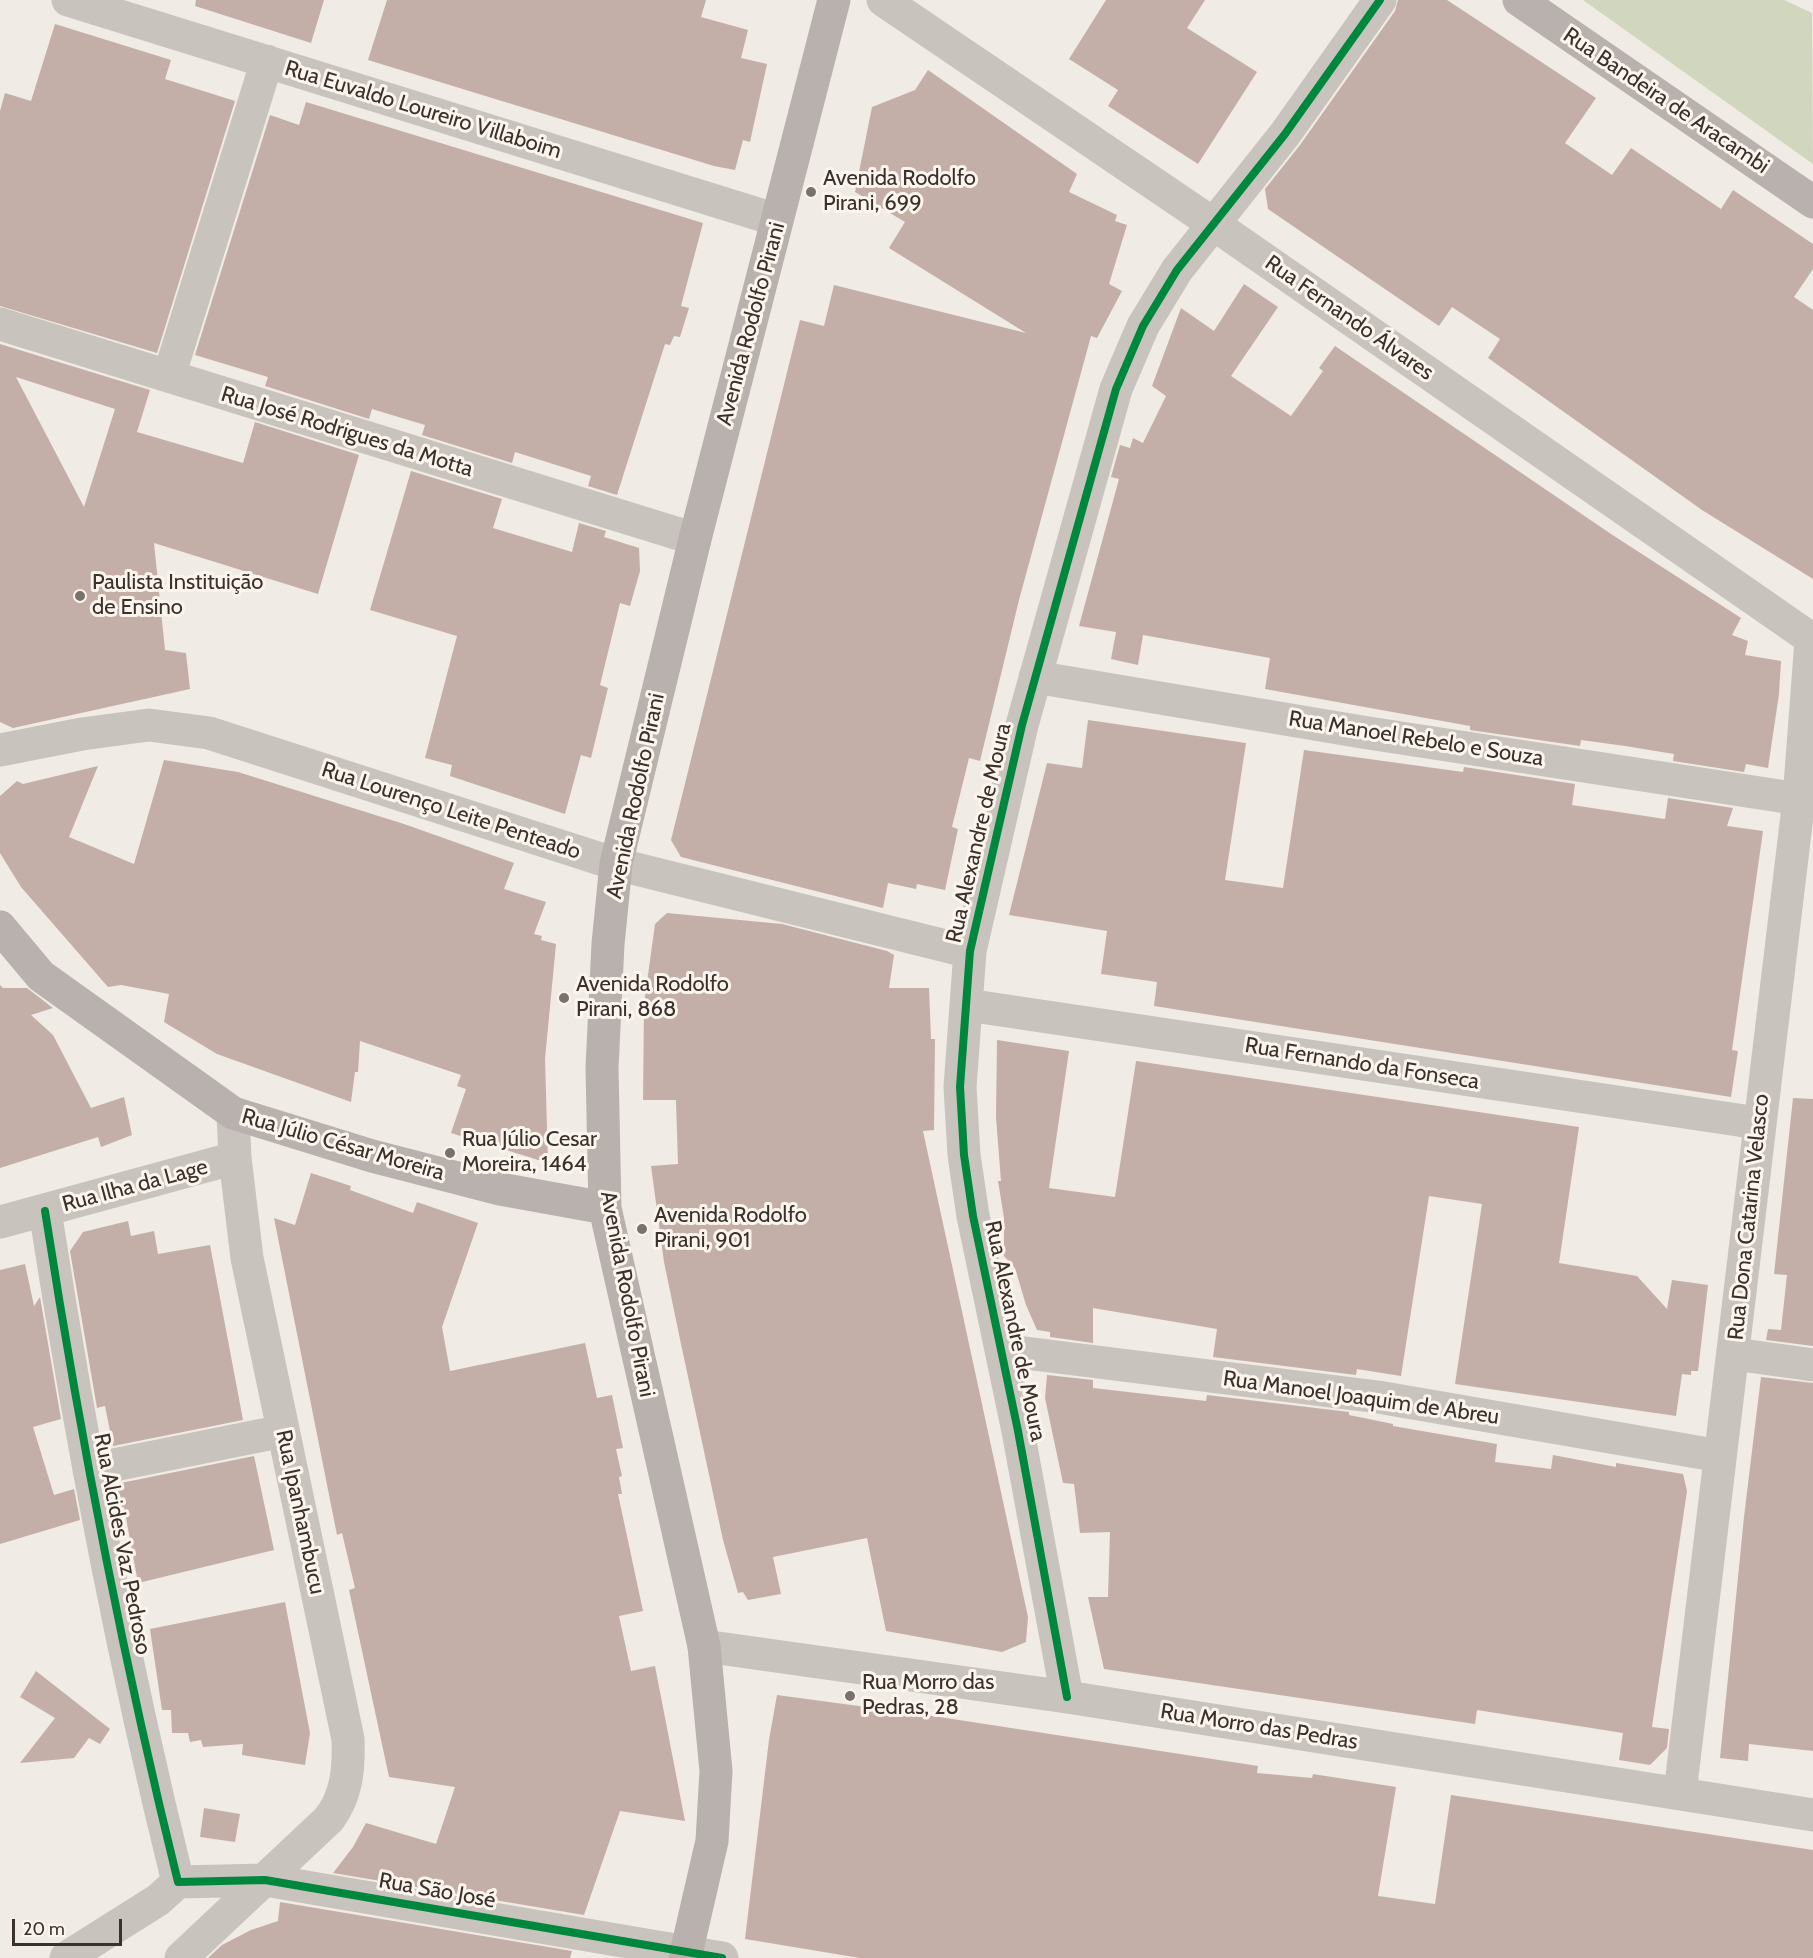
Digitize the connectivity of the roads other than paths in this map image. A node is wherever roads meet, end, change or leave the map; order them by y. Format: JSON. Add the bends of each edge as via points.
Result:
{"nodes":[{"id":1,"x":68,"y":0,"type":"edge"},
{"id":2,"x":834,"y":0,"type":"edge"},
{"id":3,"x":883,"y":0,"type":"edge"},
{"id":4,"x":1380,"y":0,"type":"edge"},
{"id":5,"x":1519,"y":0,"type":"edge"},
{"id":6,"x":119,"y":8,"type":"edge"},
{"id":7,"x":267,"y":61,"type":"junction"},
{"id":8,"x":1813,"y":202,"type":"edge"},
{"id":9,"x":777,"y":220,"type":"junction"},
{"id":10,"x":1212,"y":223,"type":"junction"},
{"id":11,"x":0,"y":324,"type":"edge"},
{"id":12,"x":169,"y":376,"type":"junction"},
{"id":13,"x":695,"y":539,"type":"junction"},
{"id":14,"x":1812,"y":640,"type":"edge"},
{"id":15,"x":1035,"y":677,"type":"junction"},
{"id":16,"x":0,"y":750,"type":"edge"},
{"id":17,"x":1799,"y":799,"type":"junction"},
{"id":18,"x":616,"y":864,"type":"junction"},
{"id":19,"x":0,"y":927,"type":"edge"},
{"id":20,"x":970,"y":952,"type":"junction"},
{"id":21,"x":967,"y":1005,"type":"junction"},
{"id":22,"x":233,"y":1113,"type":"junction"},
{"id":23,"x":1758,"y":1123,"type":"junction"},
{"id":24,"x":235,"y":1158,"type":"junction"},
{"id":25,"x":605,"y":1208,"type":"junction"},
{"id":26,"x":45,"y":1210,"type":"junction"},
{"id":27,"x":0,"y":1222,"type":"edge"},
{"id":28,"x":1001,"y":1350,"type":"junction"},
{"id":29,"x":1734,"y":1354,"type":"junction"},
{"id":30,"x":1813,"y":1365,"type":"edge"},
{"id":31,"x":283,"y":1431,"type":"junction"},
{"id":32,"x":1720,"y":1456,"type":"junction"},
{"id":33,"x":88,"y":1470,"type":"junction"},
{"id":34,"x":704,"y":1646,"type":"junction"},
{"id":35,"x":1066,"y":1697,"type":"junction"},
{"id":36,"x":1680,"y":1793,"type":"junction"},
{"id":37,"x":1813,"y":1815,"type":"edge"},
{"id":38,"x":265,"y":1880,"type":"junction"},
{"id":39,"x":178,"y":1882,"type":"junction"},
{"id":40,"x":686,"y":1955,"type":"edge"},
{"id":41,"x":66,"y":1958,"type":"edge"},
{"id":42,"x":181,"y":1958,"type":"edge"},
{"id":43,"x":722,"y":1958,"type":"edge"}],
"edges":[{"from":1,"to":6,"type":"street","name":"Rua Euvaldo Loureiro Villaboim"},
{"from":2,"to":9,"type":"main road","name":"Avenida Rodolfo Pirani"},
{"from":3,"to":10,"type":"street","name":"Rua Fernando Álvares"},
{"from":4,"to":10,"type":"street","name":"Rua Alexandre de Moura","via":[[1286,134]]},
{"from":5,"to":8,"type":"main road","name":"Rua Bandeira de Aracambi"},
{"from":6,"to":7,"type":"street","name":"Rua Euvaldo Loureiro Villaboim"},
{"from":7,"to":9,"type":"street","name":"Rua Euvaldo Loureiro Villaboim"},
{"from":7,"to":12,"type":"street"},
{"from":9,"to":13,"type":"main road","name":"Avenida Rodolfo Pirani"},
{"from":10,"to":14,"type":"street","name":"Rua Fernando Álvares"},
{"from":10,"to":15,"type":"street","name":"Rua Alexandre de Moura","via":[[1143,326],[1116,388]]},
{"from":11,"to":12,"type":"street","name":"Rua José Rodrigues da Motta"},
{"from":12,"to":13,"type":"street","name":"Rua José Rodrigues da Motta"},
{"from":13,"to":18,"type":"main road","name":"Avenida Rodolfo Pirani"},
{"from":14,"to":17,"type":"street","name":"Rua Dona Catarina Velasco"},
{"from":15,"to":17,"type":"street","name":"Rua Manoel Rebelo e Souza"},
{"from":15,"to":20,"type":"street","name":"Rua Alexandre de Moura"},
{"from":16,"to":18,"type":"street","name":"Rua Lourenço Leite Penteado","via":[[149,726],[209,733]]},
{"from":17,"to":23,"type":"street","name":"Rua Dona Catarina Velasco"},
{"from":18,"to":20,"type":"street","name":"Rua Lourenço Leite Penteado"},
{"from":18,"to":25,"type":"main road","name":"Avenida Rodolfo Pirani","via":[[602,1068]]},
{"from":19,"to":22,"type":"main road","name":"Rua Júlio César Moreira","via":[[41,976]]},
{"from":20,"to":21,"type":"street","name":"Rua Alexandre de Moura"},
{"from":21,"to":23,"type":"street","name":"Rua Fernando da Fonseca"},
{"from":21,"to":28,"type":"street","name":"Rua Alexandre de Moura","via":[[960,1087],[964,1155]]},
{"from":22,"to":24,"type":"street","name":"Rua Ipanhambucu"},
{"from":22,"to":25,"type":"main road","name":"Rua Júlio César Moreira","via":[[372,1156],[500,1189]]},
{"from":23,"to":29,"type":"street","name":"Rua Dona Catarina Velasco"},
{"from":24,"to":26,"type":"street","name":"Rua Ilha da Lage"},
{"from":24,"to":31,"type":"street","name":"Rua Ipanhambucu","via":[[246,1251]]},
{"from":25,"to":34,"type":"main road","name":"Avenida Rodolfo Pirani"},
{"from":26,"to":27,"type":"street","name":"Rua Ilha da Lage"},
{"from":26,"to":33,"type":"street","name":"Rua Alcides Vaz Pedroso"},
{"from":28,"to":32,"type":"street","name":"Rua Manoel Joaquim de Abreu","via":[[1378,1397]]},
{"from":28,"to":35,"type":"street","name":"Rua Alexandre de Moura"},
{"from":29,"to":30,"type":"street"},
{"from":29,"to":32,"type":"street","name":"Rua Dona Catarina Velasco"},
{"from":31,"to":33,"type":"street"},
{"from":31,"to":38,"type":"street","name":"Rua Ipanhambucu","via":[[348,1739],[348,1764],[346,1786],[329,1819]]},
{"from":32,"to":36,"type":"street","name":"Rua Dona Catarina Velasco"},
{"from":33,"to":39,"type":"street","name":"Rua Alcides Vaz Pedroso","via":[[144,1742]]},
{"from":34,"to":35,"type":"street","name":"Rua Morro das Pedras"},
{"from":34,"to":40,"type":"main road","name":"Avenida Rodolfo Pirani","via":[[716,1771],[712,1841]]},
{"from":35,"to":36,"type":"street","name":"Rua Morro das Pedras"},
{"from":36,"to":37,"type":"street","name":"Rua Morro das Pedras"},
{"from":38,"to":39,"type":"street","name":"Rua São José"},
{"from":38,"to":40,"type":"street","name":"Rua São José"},
{"from":38,"to":42,"type":"street","name":"Rua Ipanhambucu"},
{"from":39,"to":41,"type":"street","via":[[158,1900]]},
{"from":40,"to":43,"type":"street","name":"Rua São José"}]}
